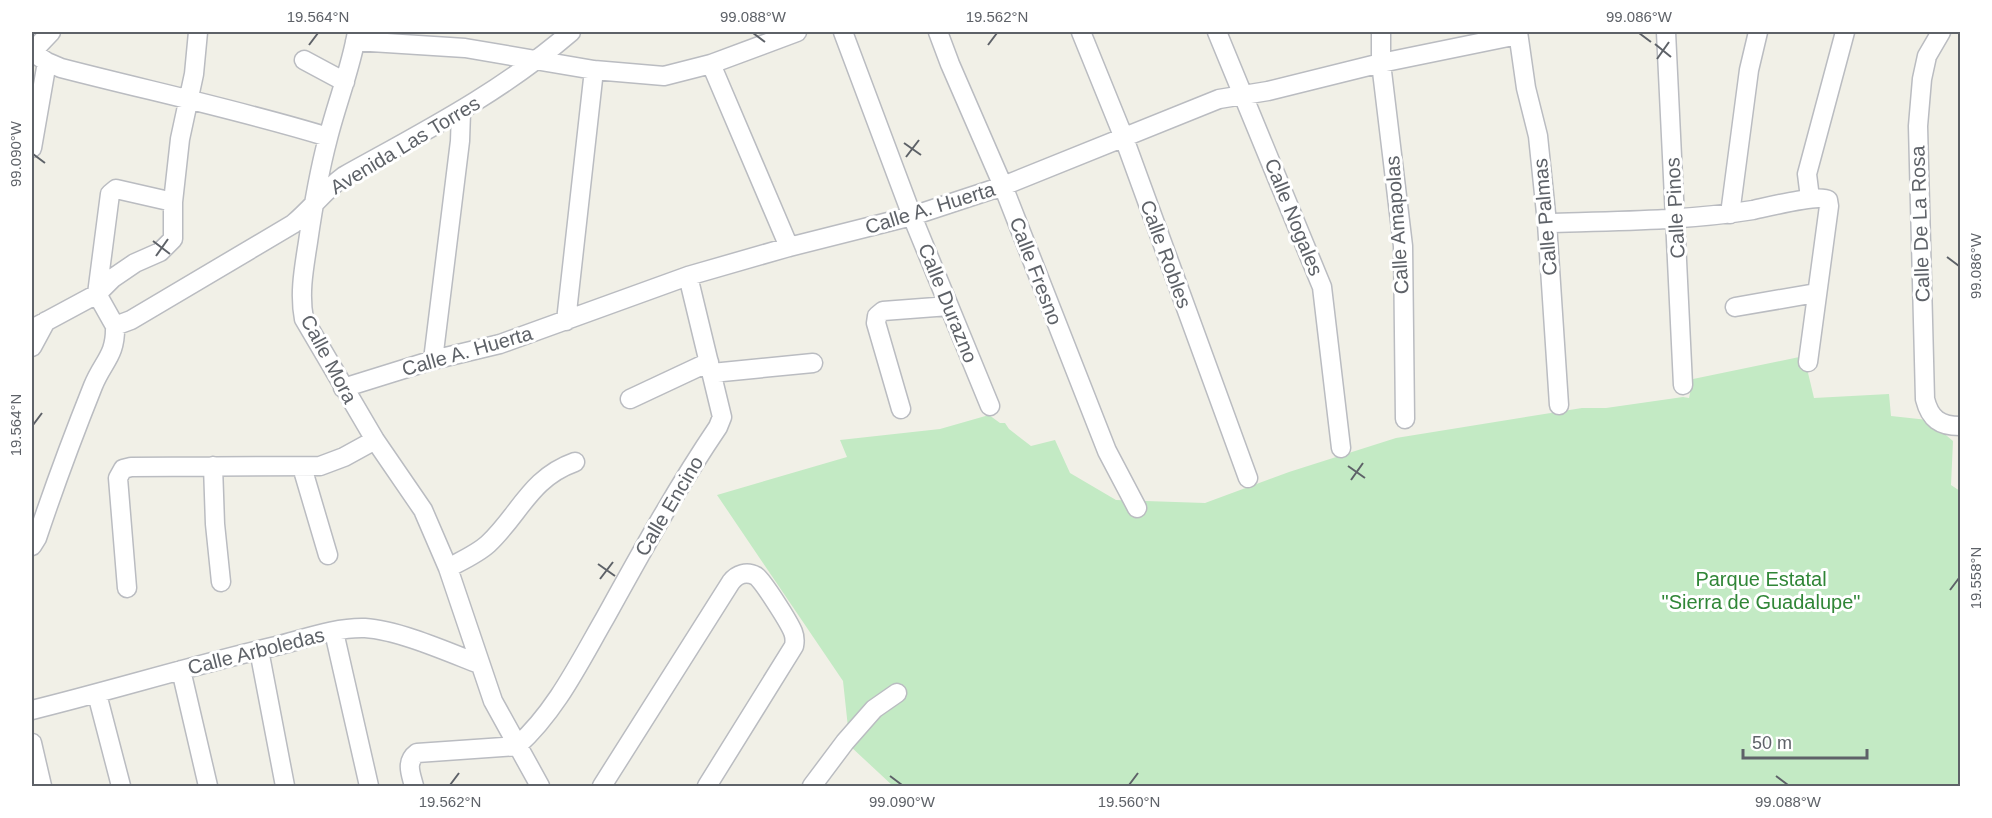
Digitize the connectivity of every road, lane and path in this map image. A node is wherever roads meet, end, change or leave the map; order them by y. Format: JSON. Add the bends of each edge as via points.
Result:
{"nodes":[{"id":1,"x":51,"y":32,"type":"edge"},
{"id":2,"x":198,"y":32,"type":"edge"},
{"id":3,"x":571,"y":32,"type":"edge"},
{"id":4,"x":797,"y":32,"type":"edge"},
{"id":5,"x":843,"y":32,"type":"edge"},
{"id":6,"x":938,"y":32,"type":"edge"},
{"id":7,"x":1081,"y":32,"type":"edge"},
{"id":8,"x":1217,"y":32,"type":"edge"},
{"id":9,"x":1381,"y":32,"type":"edge"},
{"id":10,"x":1666,"y":32,"type":"edge"},
{"id":11,"x":1758,"y":32,"type":"edge"},
{"id":12,"x":1845,"y":32,"type":"edge"},
{"id":13,"x":1941,"y":32,"type":"edge"},
{"id":14,"x":1518,"y":33,"type":"edge"},
{"id":15,"x":356,"y":36,"type":"edge"},
{"id":16,"x":32,"y":52,"type":"edge"},
{"id":17,"x":304,"y":60,"type":"dead end"},
{"id":18,"x":538,"y":61,"type":"junction"},
{"id":19,"x":47,"y":62,"type":"junction"},
{"id":20,"x":1381,"y":63,"type":"junction"},
{"id":21,"x":711,"y":64,"type":"junction"},
{"id":22,"x":594,"y":70,"type":"junction"},
{"id":23,"x":345,"y":82,"type":"junction"},
{"id":24,"x":1243,"y":94,"type":"junction"},
{"id":25,"x":187,"y":100,"type":"junction"},
{"id":26,"x":461,"y":112,"type":"junction"},
{"id":27,"x":328,"y":137,"type":"junction"},
{"id":28,"x":1124,"y":138,"type":"junction"},
{"id":29,"x":32,"y":142,"type":"edge"},
{"id":30,"x":1003,"y":186,"type":"junction"},
{"id":31,"x":1810,"y":198,"type":"junction"},
{"id":32,"x":173,"y":202,"type":"junction"},
{"id":33,"x":314,"y":206,"type":"junction"},
{"id":34,"x":1730,"y":214,"type":"junction"},
{"id":35,"x":912,"y":216,"type":"junction"},
{"id":36,"x":1676,"y":219,"type":"junction"},
{"id":37,"x":1547,"y":223,"type":"junction"},
{"id":38,"x":789,"y":247,"type":"junction"},
{"id":39,"x":688,"y":276,"type":"junction"},
{"id":40,"x":1816,"y":293,"type":"junction"},
{"id":41,"x":97,"y":294,"type":"junction"},
{"id":42,"x":949,"y":306,"type":"junction"},
{"id":43,"x":1735,"y":307,"type":"dead end"},
{"id":44,"x":566,"y":321,"type":"junction"},
{"id":45,"x":39,"y":325,"type":"edge"},
{"id":46,"x":115,"y":326,"type":"junction"},
{"id":47,"x":32,"y":347,"type":"edge"},
{"id":48,"x":433,"y":360,"type":"junction"},
{"id":49,"x":1808,"y":362,"type":"dead end"},
{"id":50,"x":813,"y":363,"type":"dead end"},
{"id":51,"x":711,"y":368,"type":"junction"},
{"id":52,"x":1683,"y":385,"type":"dead end"},
{"id":53,"x":343,"y":388,"type":"junction"},
{"id":54,"x":630,"y":399,"type":"dead end"},
{"id":55,"x":1559,"y":405,"type":"dead end"},
{"id":56,"x":990,"y":406,"type":"dead end"},
{"id":57,"x":900,"y":409,"type":"dead end"},
{"id":58,"x":1405,"y":419,"type":"dead end"},
{"id":59,"x":1960,"y":426,"type":"edge"},
{"id":60,"x":375,"y":440,"type":"junction"},
{"id":61,"x":1341,"y":448,"type":"dead end"},
{"id":62,"x":575,"y":462,"type":"dead end"},
{"id":63,"x":213,"y":466,"type":"junction"},
{"id":64,"x":302,"y":467,"type":"junction"},
{"id":65,"x":1248,"y":478,"type":"dead end"},
{"id":66,"x":1137,"y":508,"type":"dead end"},
{"id":67,"x":32,"y":546,"type":"edge"},
{"id":68,"x":328,"y":555,"type":"dead end"},
{"id":69,"x":448,"y":568,"type":"junction"},
{"id":70,"x":221,"y":582,"type":"dead end"},
{"id":71,"x":127,"y":588,"type":"dead end"},
{"id":72,"x":334,"y":632,"type":"junction"},
{"id":73,"x":259,"y":650,"type":"junction"},
{"id":74,"x":479,"y":664,"type":"junction"},
{"id":75,"x":181,"y":670,"type":"junction"},
{"id":76,"x":897,"y":693,"type":"dead end"},
{"id":77,"x":97,"y":694,"type":"junction"},
{"id":78,"x":32,"y":710,"type":"edge"},
{"id":79,"x":32,"y":743,"type":"edge"},
{"id":80,"x":518,"y":746,"type":"junction"},
{"id":81,"x":42,"y":786,"type":"edge"},
{"id":82,"x":121,"y":786,"type":"edge"},
{"id":83,"x":208,"y":786,"type":"edge"},
{"id":84,"x":285,"y":786,"type":"edge"},
{"id":85,"x":369,"y":786,"type":"edge"},
{"id":86,"x":414,"y":786,"type":"edge"},
{"id":87,"x":540,"y":786,"type":"edge"},
{"id":88,"x":602,"y":786,"type":"edge"},
{"id":89,"x":707,"y":786,"type":"edge"},
{"id":90,"x":812,"y":786,"type":"edge"}],
"edges":[{"from":1,"to":16,"type":"street"},
{"from":2,"to":25,"type":"street"},
{"from":3,"to":18,"type":"street","name":"Avenida Las Torres"},
{"from":4,"to":21,"type":"street"},
{"from":5,"to":35,"type":"street","name":"Calle Durazno"},
{"from":6,"to":30,"type":"street","name":"Calle Fresno"},
{"from":7,"to":28,"type":"street","name":"Calle Robles"},
{"from":8,"to":24,"type":"street","name":"Calle Nogales"},
{"from":9,"to":20,"type":"street","name":"Calle Amapolas"},
{"from":10,"to":36,"type":"street","name":"Calle Pinos"},
{"from":11,"to":34,"type":"street","via":[[1749,70]]},
{"from":12,"to":31,"type":"street","via":[[1808,174]]},
{"from":13,"to":59,"type":"street","name":"Calle De La Rosa","via":[[1927,56],[1918,126],[1925,399],[1933,419]]},
{"from":14,"to":20,"type":"street","name":"Calle A. Huerta"},
{"from":14,"to":37,"type":"street","name":"Calle Palmas","via":[[1538,136]]},
{"from":15,"to":18,"type":"street"},
{"from":15,"to":23,"type":"street","name":"Calle Mora"},
{"from":16,"to":19,"type":"street"},
{"from":17,"to":23,"type":"street"},
{"from":18,"to":22,"type":"street"},
{"from":18,"to":26,"type":"street","name":"Avenida Las Torres"},
{"from":19,"to":25,"type":"street"},
{"from":19,"to":29,"type":"street"},
{"from":20,"to":24,"type":"street","name":"Calle A. Huerta"},
{"from":20,"to":58,"type":"street","name":"Calle Amapolas","via":[[1403,246]]},
{"from":21,"to":22,"type":"street","via":[[664,76]]},
{"from":21,"to":38,"type":"street"},
{"from":22,"to":44,"type":"street"},
{"from":23,"to":27,"type":"street","name":"Calle Mora"},
{"from":24,"to":28,"type":"street","name":"Calle A. Huerta","via":[[1219,99]]},
{"from":24,"to":61,"type":"street","name":"Calle Nogales","via":[[1322,287]]},
{"from":25,"to":27,"type":"street"},
{"from":25,"to":32,"type":"street"},
{"from":26,"to":33,"type":"street","name":"Avenida Las Torres","via":[[344,176]]},
{"from":26,"to":48,"type":"street"},
{"from":27,"to":33,"type":"street","name":"Calle Mora"},
{"from":28,"to":30,"type":"street","name":"Calle A. Huerta"},
{"from":28,"to":65,"type":"street","name":"Calle Robles"},
{"from":30,"to":35,"type":"street","name":"Calle A. Huerta"},
{"from":30,"to":66,"type":"street","name":"Calle Fresno","via":[[1107,451]]},
{"from":31,"to":34,"type":"street"},
{"from":31,"to":40,"type":"street","via":[[1828,200]]},
{"from":32,"to":41,"type":"street","via":[[174,234],[170,243],[113,278]]},
{"from":32,"to":41,"type":"street","via":[[116,189],[110,194]]},
{"from":33,"to":46,"type":"street","name":"Avenida Las Torres","via":[[293,224]]},
{"from":33,"to":53,"type":"street","name":"Calle Mora","via":[[301,303],[304,319]]},
{"from":34,"to":36,"type":"street"},
{"from":35,"to":38,"type":"street","name":"Calle A. Huerta"},
{"from":35,"to":42,"type":"street","name":"Calle Durazno"},
{"from":36,"to":37,"type":"street"},
{"from":36,"to":52,"type":"street","name":"Calle Pinos"},
{"from":37,"to":55,"type":"street","name":"Calle Palmas"},
{"from":38,"to":39,"type":"street","name":"Calle A. Huerta"},
{"from":39,"to":44,"type":"street","name":"Calle A. Huerta"},
{"from":39,"to":51,"type":"street","name":"Calle Encino"},
{"from":40,"to":43,"type":"street"},
{"from":40,"to":49,"type":"street"},
{"from":41,"to":45,"type":"street"},
{"from":41,"to":46,"type":"street"},
{"from":42,"to":56,"type":"street","name":"Calle Durazno"},
{"from":42,"to":57,"type":"street","via":[[883,311],[877,316]]},
{"from":44,"to":48,"type":"street","name":"Calle A. Huerta","via":[[500,344]]},
{"from":45,"to":47,"type":"street"},
{"from":46,"to":67,"type":"street","via":[[116,342],[111,356],[95,381]]},
{"from":48,"to":53,"type":"street","name":"Calle A. Huerta"},
{"from":50,"to":51,"type":"street"},
{"from":51,"to":54,"type":"street"},
{"from":51,"to":80,"type":"street","name":"Calle Encino","via":[[722,417],[718,427],[679,486],[568,683],[543,720]]},
{"from":53,"to":60,"type":"street","name":"Calle Mora"},
{"from":60,"to":64,"type":"street","via":[[321,466]]},
{"from":60,"to":69,"type":"street","name":"Calle Mora","via":[[423,510]]},
{"from":62,"to":69,"type":"street","via":[[544,478],[486,547]]},
{"from":63,"to":64,"type":"street"},
{"from":63,"to":70,"type":"street"},
{"from":63,"to":71,"type":"street","via":[[123,469],[118,478]]},
{"from":64,"to":68,"type":"street"},
{"from":69,"to":74,"type":"street","name":"Calle Mora"},
{"from":72,"to":73,"type":"street","name":"Calle Arboledas"},
{"from":72,"to":74,"type":"street","name":"Calle Arboledas","via":[[380,630]]},
{"from":72,"to":85,"type":"street"},
{"from":73,"to":75,"type":"street","name":"Calle Arboledas"},
{"from":73,"to":84,"type":"street"},
{"from":74,"to":80,"type":"street","name":"Calle Mora","via":[[493,701]]},
{"from":75,"to":77,"type":"street","name":"Calle Arboledas"},
{"from":75,"to":83,"type":"street"},
{"from":76,"to":90,"type":"street","via":[[874,709]]},
{"from":77,"to":78,"type":"street","name":"Calle Arboledas"},
{"from":77,"to":82,"type":"street"},
{"from":79,"to":81,"type":"street"},
{"from":80,"to":86,"type":"street","via":[[417,753],[409,764]]},
{"from":80,"to":87,"type":"street","name":"Calle Mora"},
{"from":88,"to":89,"type":"street","via":[[730,582],[747,574],[760,580],[795,639],[792,651]]}]}
